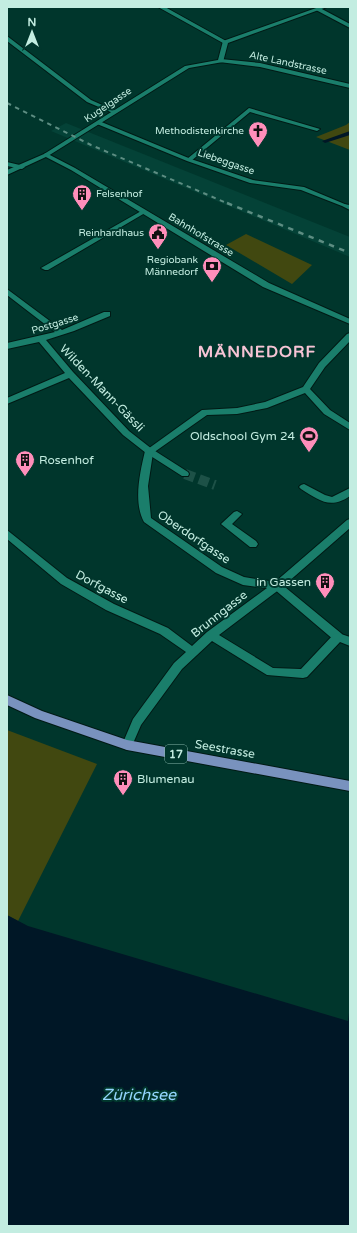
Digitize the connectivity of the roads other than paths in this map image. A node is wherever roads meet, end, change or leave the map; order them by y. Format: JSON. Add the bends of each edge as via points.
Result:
{"nodes":[{"id":1,"x":161,"y":7,"type":"edge"},
{"id":2,"x":324,"y":7,"type":"edge"},
{"id":3,"x":318,"y":9,"type":"junction"},
{"id":4,"x":350,"y":26,"type":"edge"},
{"id":5,"x":7,"y":38,"type":"edge"},
{"id":6,"x":225,"y":42,"type":"junction"},
{"id":7,"x":221,"y":61,"type":"junction"},
{"id":8,"x":350,"y":86,"type":"edge"},
{"id":9,"x":115,"y":112,"type":"junction"},
{"id":10,"x":99,"y":123,"type":"junction"},
{"id":11,"x":317,"y":129,"type":"dead end"},
{"id":12,"x":46,"y":155,"type":"junction"},
{"id":13,"x":189,"y":160,"type":"junction"},
{"id":14,"x":7,"y":164,"type":"edge"},
{"id":15,"x":22,"y":167,"type":"junction"},
{"id":16,"x":7,"y":173,"type":"edge"},
{"id":17,"x":347,"y":207,"type":"edge"},
{"id":18,"x":143,"y":212,"type":"junction"},
{"id":19,"x":44,"y":268,"type":"dead end"},
{"id":20,"x":7,"y":291,"type":"edge"},
{"id":21,"x":107,"y":314,"type":"dead end"},
{"id":22,"x":350,"y":322,"type":"edge"},
{"id":23,"x":61,"y":333,"type":"junction"},
{"id":24,"x":350,"y":336,"type":"edge"},
{"id":25,"x":40,"y":339,"type":"junction"},
{"id":26,"x":7,"y":346,"type":"edge"},
{"id":27,"x":70,"y":374,"type":"junction"},
{"id":28,"x":306,"y":389,"type":"junction"},
{"id":29,"x":7,"y":401,"type":"edge"},
{"id":30,"x":350,"y":427,"type":"edge"},
{"id":31,"x":149,"y":451,"type":"junction"},
{"id":32,"x":185,"y":474,"type":"tunnel mouth"},
{"id":33,"x":304,"y":487,"type":"dead end"},
{"id":34,"x":350,"y":491,"type":"edge"},
{"id":35,"x":237,"y":514,"type":"dead end"},
{"id":36,"x":350,"y":523,"type":"edge"},
{"id":37,"x":7,"y":534,"type":"edge"},
{"id":38,"x":253,"y":544,"type":"dead end"},
{"id":39,"x":277,"y":586,"type":"junction"},
{"id":40,"x":211,"y":635,"type":"junction"},
{"id":41,"x":338,"y":637,"type":"junction"},
{"id":42,"x":350,"y":642,"type":"edge"},
{"id":43,"x":193,"y":652,"type":"junction"},
{"id":44,"x":7,"y":700,"type":"edge"},
{"id":45,"x":127,"y":745,"type":"junction"},
{"id":46,"x":350,"y":786,"type":"edge"}],
"edges":[{"from":1,"to":6,"type":"street"},
{"from":2,"to":3,"type":"street"},
{"from":3,"to":4,"type":"street"},
{"from":3,"to":6,"type":"street"},
{"from":5,"to":9,"type":"street","via":[[89,101]]},
{"from":6,"to":7,"type":"street"},
{"from":7,"to":8,"type":"street","name":"Alte Landstrasse","via":[[260,66]]},
{"from":7,"to":9,"type":"street","name":"Kugelgasse","via":[[187,67]]},
{"from":9,"to":10,"type":"street","name":"Kugelgasse"},
{"from":10,"to":12,"type":"street","name":"Kugelgasse"},
{"from":10,"to":13,"type":"street","name":"Liebeggasse"},
{"from":11,"to":13,"type":"street","via":[[249,110]]},
{"from":12,"to":15,"type":"street","name":"Kugelgasse"},
{"from":12,"to":18,"type":"street","name":"Bahnhofstrasse"},
{"from":13,"to":17,"type":"street","name":"Liebeggasse","via":[[252,182],[302,188]]},
{"from":14,"to":15,"type":"street"},
{"from":15,"to":16,"type":"street","name":"Kugelgasse"},
{"from":18,"to":19,"type":"street"},
{"from":18,"to":22,"type":"street","name":"Bahnhofstrasse","via":[[266,285]]},
{"from":20,"to":23,"type":"street"},
{"from":21,"to":23,"type":"street","name":"Postgasse"},
{"from":23,"to":25,"type":"street","name":"Postgasse"},
{"from":24,"to":28,"type":"street","via":[[322,365]]},
{"from":25,"to":26,"type":"street","name":"Postgasse"},
{"from":25,"to":27,"type":"street","name":"Wilden-Mann-Gässli"},
{"from":27,"to":29,"type":"street"},
{"from":27,"to":31,"type":"street","name":"Wilden-Mann-Gässli","via":[[126,433]]},
{"from":28,"to":30,"type":"street","via":[[327,412]]},
{"from":28,"to":31,"type":"street","via":[[266,405],[237,411],[205,412]]},
{"from":31,"to":32,"type":"street","name":"Wilden-Mann-Gässli"},
{"from":31,"to":39,"type":"street","name":"Oberdorfgasse","via":[[144,472],[144,508],[147,520],[219,570],[244,581]]},
{"from":33,"to":34,"type":"street","via":[[329,501],[339,500]]},
{"from":35,"to":38,"type":"street","via":[[226,524]]},
{"from":36,"to":39,"type":"street","name":"Brunngasse"},
{"from":37,"to":43,"type":"street","name":"Dorfgasse","via":[[64,581],[110,607],[164,631]]},
{"from":39,"to":40,"type":"street","name":"Brunngasse"},
{"from":39,"to":41,"type":"street"},
{"from":40,"to":41,"type":"street","via":[[271,672],[303,674]]},
{"from":40,"to":43,"type":"street","name":"Brunngasse"},
{"from":41,"to":42,"type":"street"},
{"from":43,"to":45,"type":"street","name":"Brunngasse","via":[[178,666],[137,722]]},
{"from":44,"to":45,"type":"main road","name":"Seestrasse","number":"17","via":[[39,715]]},
{"from":45,"to":46,"type":"main road","name":"Seestrasse","number":"17"}]}
